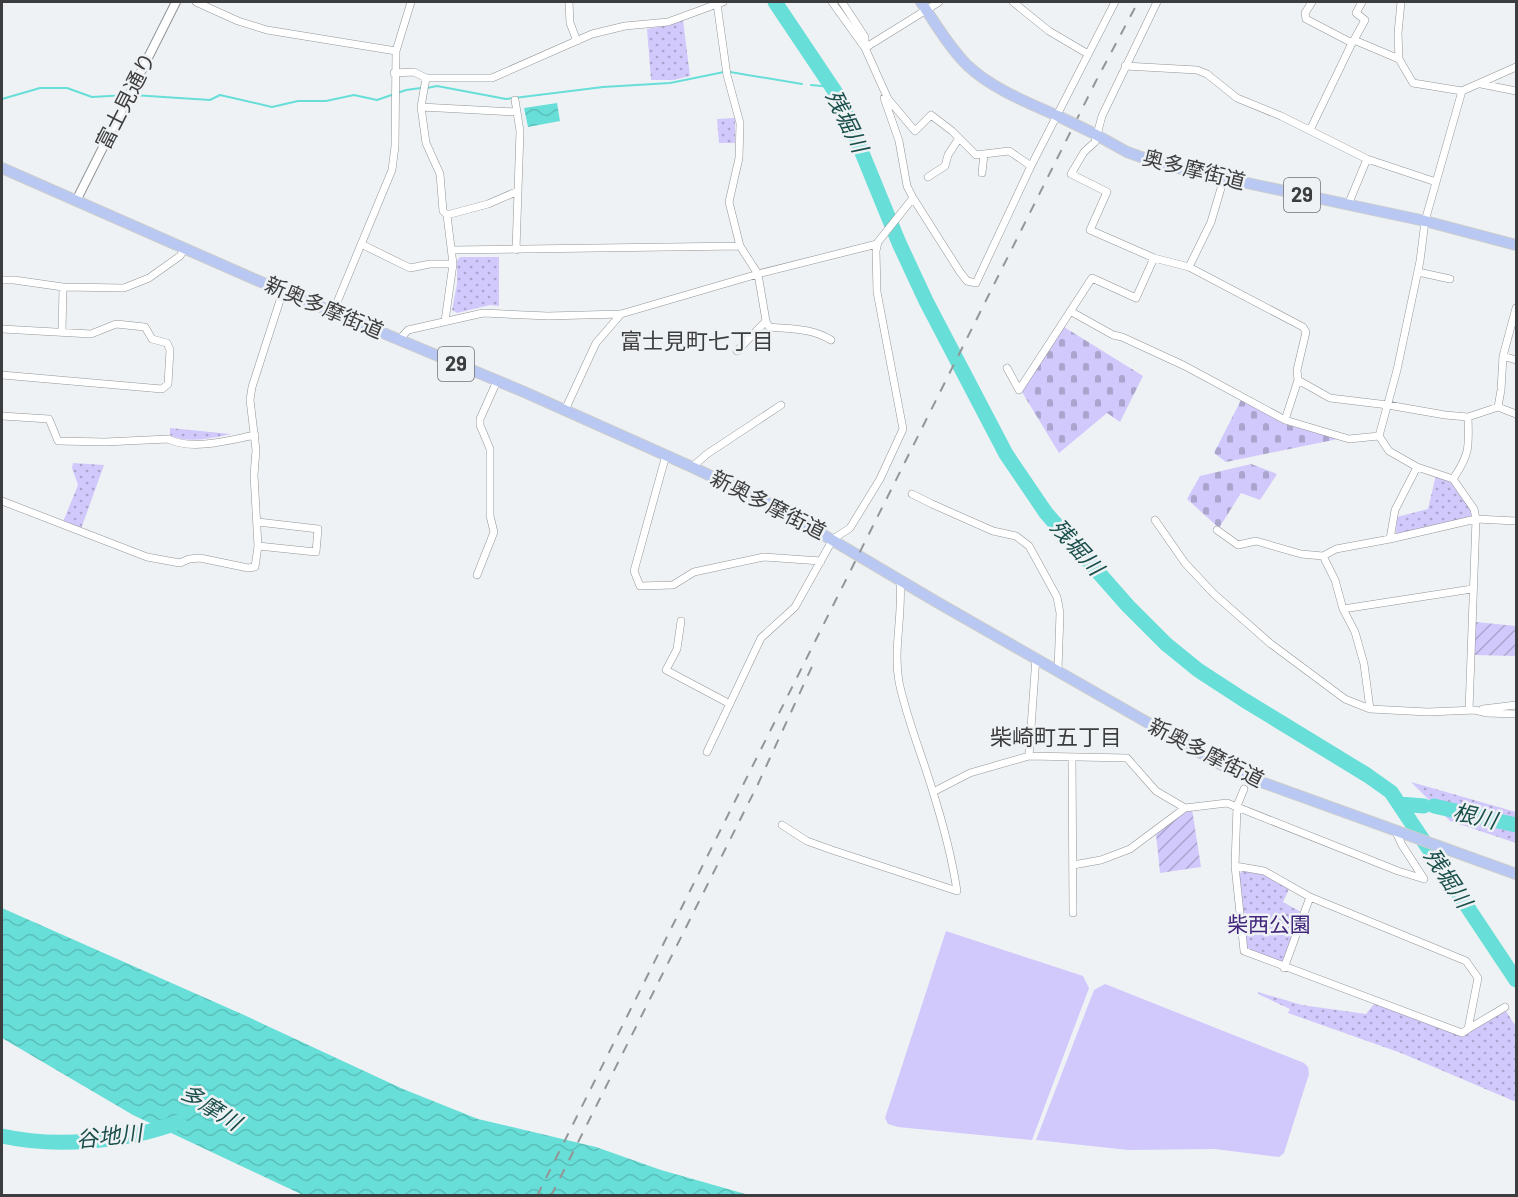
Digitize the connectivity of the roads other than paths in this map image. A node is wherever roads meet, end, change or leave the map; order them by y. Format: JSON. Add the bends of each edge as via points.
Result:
{"nodes":[{"id":1,"x":176,"y":2,"type":"edge"},
{"id":2,"x":196,"y":2,"type":"edge"},
{"id":3,"x":411,"y":2,"type":"edge"},
{"id":4,"x":569,"y":2,"type":"edge"},
{"id":5,"x":832,"y":2,"type":"edge"},
{"id":6,"x":842,"y":2,"type":"edge"},
{"id":7,"x":939,"y":2,"type":"edge"},
{"id":8,"x":1013,"y":2,"type":"edge"},
{"id":9,"x":1115,"y":2,"type":"edge"},
{"id":10,"x":1157,"y":2,"type":"edge"},
{"id":11,"x":1311,"y":2,"type":"edge"},
{"id":12,"x":1362,"y":2,"type":"edge"},
{"id":13,"x":1401,"y":2,"type":"edge"},
{"id":14,"x":720,"y":3,"type":"edge"},
{"id":15,"x":924,"y":6,"type":"edge"},
{"id":16,"x":577,"y":41,"type":"junction"},
{"id":17,"x":1353,"y":41,"type":"junction"},
{"id":18,"x":865,"y":48,"type":"junction"},
{"id":19,"x":396,"y":51,"type":"junction"},
{"id":20,"x":1088,"y":54,"type":"junction"},
{"id":21,"x":1399,"y":59,"type":"junction"},
{"id":22,"x":1125,"y":66,"type":"junction"},
{"id":23,"x":874,"y":68,"type":"junction"},
{"id":24,"x":1516,"y":68,"type":"edge"},
{"id":25,"x":394,"y":73,"type":"junction"},
{"id":26,"x":425,"y":81,"type":"junction"},
{"id":27,"x":1481,"y":84,"type":"junction"},
{"id":28,"x":1462,"y":91,"type":"junction"},
{"id":29,"x":1516,"y":91,"type":"edge"},
{"id":30,"x":515,"y":100,"type":"dead end"},
{"id":31,"x":421,"y":107,"type":"junction"},
{"id":32,"x":517,"y":112,"type":"junction"},
{"id":33,"x":1059,"y":116,"type":"junction"},
{"id":34,"x":1308,"y":129,"type":"junction"},
{"id":35,"x":1094,"y":134,"type":"junction"},
{"id":36,"x":959,"y":138,"type":"junction"},
{"id":37,"x":984,"y":154,"type":"junction"},
{"id":38,"x":1366,"y":159,"type":"junction"},
{"id":39,"x":1031,"y":166,"type":"junction"},
{"id":40,"x":2,"y":168,"type":"edge"},
{"id":41,"x":982,"y":173,"type":"dead end"},
{"id":42,"x":928,"y":177,"type":"dead end"},
{"id":43,"x":1224,"y":178,"type":"junction"},
{"id":44,"x":1436,"y":182,"type":"junction"},
{"id":45,"x":518,"y":191,"type":"junction"},
{"id":46,"x":913,"y":198,"type":"junction"},
{"id":47,"x":76,"y":201,"type":"junction"},
{"id":48,"x":1348,"y":205,"type":"junction"},
{"id":49,"x":447,"y":215,"type":"junction"},
{"id":50,"x":1425,"y":221,"type":"junction"},
{"id":51,"x":878,"y":243,"type":"junction"},
{"id":52,"x":361,"y":244,"type":"junction"},
{"id":53,"x":1516,"y":245,"type":"edge"},
{"id":54,"x":740,"y":246,"type":"junction"},
{"id":55,"x":185,"y":248,"type":"junction"},
{"id":56,"x":452,"y":250,"type":"junction"},
{"id":57,"x":516,"y":250,"type":"junction"},
{"id":58,"x":1154,"y":258,"type":"junction"},
{"id":59,"x":453,"y":264,"type":"junction"},
{"id":60,"x":1189,"y":267,"type":"junction"},
{"id":61,"x":1418,"y":272,"type":"junction"},
{"id":62,"x":758,"y":274,"type":"junction"},
{"id":63,"x":1450,"y":279,"type":"dead end"},
{"id":64,"x":2,"y":280,"type":"edge"},
{"id":65,"x":63,"y":287,"type":"junction"},
{"id":66,"x":284,"y":291,"type":"junction"},
{"id":67,"x":1070,"y":311,"type":"junction"},
{"id":68,"x":333,"y":312,"type":"junction"},
{"id":69,"x":1516,"y":312,"type":"edge"},
{"id":70,"x":621,"y":314,"type":"junction"},
{"id":71,"x":445,"y":321,"type":"junction"},
{"id":72,"x":766,"y":321,"type":"junction"},
{"id":73,"x":2,"y":329,"type":"edge"},
{"id":74,"x":62,"y":332,"type":"junction"},
{"id":75,"x":399,"y":340,"type":"junction"},
{"id":76,"x":831,"y":340,"type":"dead end"},
{"id":77,"x":736,"y":351,"type":"dead end"},
{"id":78,"x":1503,"y":356,"type":"junction"},
{"id":79,"x":1516,"y":360,"type":"edge"},
{"id":80,"x":1007,"y":368,"type":"dead end"},
{"id":81,"x":2,"y":375,"type":"edge"},
{"id":82,"x":1298,"y":380,"type":"junction"},
{"id":83,"x":497,"y":381,"type":"junction"},
{"id":84,"x":781,"y":405,"type":"dead end"},
{"id":85,"x":1388,"y":405,"type":"junction"},
{"id":86,"x":1497,"y":407,"type":"junction"},
{"id":87,"x":565,"y":410,"type":"junction"},
{"id":88,"x":1516,"y":414,"type":"edge"},
{"id":89,"x":2,"y":416,"type":"edge"},
{"id":90,"x":1468,"y":417,"type":"junction"},
{"id":91,"x":1285,"y":420,"type":"junction"},
{"id":92,"x":255,"y":435,"type":"junction"},
{"id":93,"x":1379,"y":436,"type":"junction"},
{"id":94,"x":666,"y":455,"type":"junction"},
{"id":95,"x":692,"y":467,"type":"junction"},
{"id":96,"x":1417,"y":467,"type":"junction"},
{"id":97,"x":1453,"y":479,"type":"junction"},
{"id":98,"x":912,"y":494,"type":"dead end"},
{"id":99,"x":2,"y":501,"type":"edge"},
{"id":100,"x":1476,"y":519,"type":"junction"},
{"id":101,"x":1155,"y":520,"type":"dead end"},
{"id":102,"x":1516,"y":521,"type":"edge"},
{"id":103,"x":258,"y":522,"type":"junction"},
{"id":104,"x":1217,"y":530,"type":"dead end"},
{"id":105,"x":1390,"y":538,"type":"junction"},
{"id":106,"x":833,"y":539,"type":"junction"},
{"id":107,"x":258,"y":546,"type":"junction"},
{"id":108,"x":1323,"y":556,"type":"junction"},
{"id":109,"x":821,"y":561,"type":"junction"},
{"id":110,"x":477,"y":575,"type":"dead end"},
{"id":111,"x":900,"y":580,"type":"junction"},
{"id":112,"x":1472,"y":589,"type":"junction"},
{"id":113,"x":1343,"y":609,"type":"junction"},
{"id":114,"x":681,"y":621,"type":"dead end"},
{"id":115,"x":1036,"y":657,"type":"junction"},
{"id":116,"x":1058,"y":670,"type":"junction"},
{"id":117,"x":730,"y":704,"type":"junction"},
{"id":118,"x":1516,"y":705,"type":"edge"},
{"id":119,"x":1370,"y":709,"type":"junction"},
{"id":120,"x":1472,"y":710,"type":"junction"},
{"id":121,"x":1516,"y":714,"type":"edge"},
{"id":122,"x":707,"y":752,"type":"dead end"},
{"id":123,"x":1029,"y":756,"type":"junction"},
{"id":124,"x":1072,"y":757,"type":"junction"},
{"id":125,"x":1245,"y":789,"type":"dead end"},
{"id":126,"x":933,"y":792,"type":"junction"},
{"id":127,"x":1237,"y":806,"type":"junction"},
{"id":128,"x":1185,"y":808,"type":"junction"},
{"id":129,"x":782,"y":825,"type":"dead end"},
{"id":130,"x":1395,"y":830,"type":"junction"},
{"id":131,"x":1073,"y":865,"type":"junction"},
{"id":132,"x":1235,"y":866,"type":"junction"},
{"id":133,"x":1516,"y":874,"type":"edge"},
{"id":134,"x":1310,"y":897,"type":"junction"},
{"id":135,"x":1073,"y":913,"type":"dead end"},
{"id":136,"x":1284,"y":968,"type":"junction"},
{"id":137,"x":1505,"y":1007,"type":"dead end"},
{"id":138,"x":1468,"y":1029,"type":"junction"}],
"edges":[{"from":1,"to":47,"type":"street","name":"富士見通り"},
{"from":2,"to":19,"type":"street","via":[[267,30]]},
{"from":3,"to":19,"type":"street"},
{"from":4,"to":16,"type":"street","via":[[570,23]]},
{"from":5,"to":18,"type":"street"},
{"from":6,"to":18,"type":"street","via":[[865,37]]},
{"from":7,"to":15,"type":"street"},
{"from":8,"to":20,"type":"street","via":[[1049,31]]},
{"from":9,"to":20,"type":"street"},
{"from":10,"to":22,"type":"street"},
{"from":11,"to":17,"type":"street","via":[[1306,19]]},
{"from":12,"to":17,"type":"street","via":[[1356,13],[1365,20]]},
{"from":13,"to":21,"type":"street"},
{"from":14,"to":16,"type":"street","via":[[668,22],[625,26]]},
{"from":14,"to":54,"type":"street","via":[[727,72],[740,123],[739,158],[729,202]]},
{"from":15,"to":18,"type":"street"},
{"from":15,"to":33,"type":"main road","name":"奥多摩街道","number":"29","via":[[968,66],[986,80]]},
{"from":16,"to":26,"type":"street","via":[[492,78]]},
{"from":17,"to":21,"type":"street"},
{"from":17,"to":34,"type":"street"},
{"from":18,"to":23,"type":"street"},
{"from":19,"to":25,"type":"street"},
{"from":20,"to":33,"type":"street"},
{"from":21,"to":28,"type":"street","via":[[1413,83]]},
{"from":22,"to":34,"type":"street","via":[[1197,69],[1237,98]]},
{"from":22,"to":35,"type":"street","via":[[1100,129]]},
{"from":23,"to":36,"type":"street","via":[[888,99],[915,131],[931,115]]},
{"from":23,"to":46,"type":"street"},
{"from":24,"to":27,"type":"street"},
{"from":25,"to":26,"type":"street","via":[[414,72]]},
{"from":25,"to":52,"type":"street","via":[[392,170]]},
{"from":26,"to":31,"type":"street"},
{"from":27,"to":28,"type":"street"},
{"from":27,"to":29,"type":"street"},
{"from":28,"to":44,"type":"street"},
{"from":30,"to":32,"type":"street"},
{"from":31,"to":32,"type":"street"},
{"from":31,"to":49,"type":"street","via":[[426,143],[440,174],[443,211]]},
{"from":32,"to":45,"type":"street"},
{"from":33,"to":35,"type":"main road","name":"奥多摩街道","number":"29","bridge":true},
{"from":33,"to":39,"type":"street"},
{"from":34,"to":38,"type":"street"},
{"from":35,"to":43,"type":"main road","name":"奥多摩街道","number":"29","via":[[1151,161]]},
{"from":35,"to":58,"type":"street","via":[[1095,142],[1071,174],[1107,192],[1090,230]]},
{"from":36,"to":37,"type":"street","via":[[976,155]]},
{"from":36,"to":42,"type":"street","via":[[945,166]]},
{"from":37,"to":39,"type":"street","via":[[1009,151]]},
{"from":37,"to":41,"type":"street"},
{"from":38,"to":44,"type":"street"},
{"from":38,"to":48,"type":"street"},
{"from":39,"to":46,"type":"street","via":[[976,283],[967,281],[960,272]]},
{"from":40,"to":47,"type":"main road","name":"新奥多摩街道","number":"29"},
{"from":43,"to":48,"type":"main road","name":"奥多摩街道","number":"29"},
{"from":43,"to":60,"type":"street","via":[[1211,222]]},
{"from":44,"to":50,"type":"street"},
{"from":45,"to":49,"type":"street"},
{"from":45,"to":57,"type":"street"},
{"from":46,"to":51,"type":"street"},
{"from":47,"to":55,"type":"main road","name":"新奥多摩街道","number":"29"},
{"from":48,"to":50,"type":"main road","name":"奥多摩街道","number":"29"},
{"from":49,"to":56,"type":"street"},
{"from":50,"to":53,"type":"main road","name":"奥多摩街道","number":"29"},
{"from":50,"to":61,"type":"street"},
{"from":51,"to":62,"type":"street"},
{"from":51,"to":106,"type":"street","via":[[877,292],[903,429],[864,508],[850,528]]},
{"from":52,"to":59,"type":"street","via":[[410,268]]},
{"from":52,"to":68,"type":"street"},
{"from":54,"to":57,"type":"street"},
{"from":54,"to":62,"type":"street"},
{"from":55,"to":65,"type":"street","via":[[180,256],[137,284],[124,288]]},
{"from":55,"to":66,"type":"main road","name":"新奥多摩街道","number":"29"},
{"from":56,"to":57,"type":"street"},
{"from":56,"to":59,"type":"street"},
{"from":58,"to":60,"type":"street"},
{"from":58,"to":67,"type":"street","via":[[1136,298],[1092,278]]},
{"from":59,"to":71,"type":"street"},
{"from":60,"to":82,"type":"street","via":[[1303,327],[1306,332]]},
{"from":61,"to":63,"type":"street"},
{"from":61,"to":85,"type":"street"},
{"from":62,"to":70,"type":"street"},
{"from":62,"to":72,"type":"street"},
{"from":64,"to":65,"type":"street"},
{"from":65,"to":74,"type":"street"},
{"from":66,"to":68,"type":"main road","name":"新奥多摩街道","number":"29"},
{"from":66,"to":92,"type":"street","via":[[252,387]]},
{"from":67,"to":80,"type":"street","via":[[1019,390]]},
{"from":67,"to":91,"type":"street"},
{"from":68,"to":75,"type":"main road","name":"新奥多摩街道","number":"29"},
{"from":69,"to":78,"type":"street"},
{"from":70,"to":71,"type":"street","via":[[549,316],[493,312]]},
{"from":70,"to":87,"type":"street","via":[[596,344]]},
{"from":71,"to":75,"type":"street","via":[[408,330]]},
{"from":72,"to":76,"type":"street","via":[[769,327],[809,330]]},
{"from":72,"to":77,"type":"street"},
{"from":73,"to":74,"type":"street"},
{"from":74,"to":81,"type":"street","via":[[91,334],[116,324],[145,327],[152,339],[166,343],[170,350],[168,384],[162,389]]},
{"from":75,"to":83,"type":"main road","name":"新奥多摩街道","number":"29"},
{"from":78,"to":79,"type":"street"},
{"from":78,"to":86,"type":"street"},
{"from":82,"to":85,"type":"street","via":[[1330,398]]},
{"from":82,"to":91,"type":"street"},
{"from":83,"to":87,"type":"main road","name":"新奥多摩街道","number":"29"},
{"from":83,"to":110,"type":"street","via":[[480,419],[490,449],[490,516],[494,532]]},
{"from":84,"to":95,"type":"street"},
{"from":85,"to":90,"type":"street"},
{"from":85,"to":93,"type":"street"},
{"from":86,"to":88,"type":"street"},
{"from":86,"to":90,"type":"street"},
{"from":87,"to":94,"type":"main road","name":"新奥多摩街道","number":"29"},
{"from":89,"to":92,"type":"street","via":[[49,419],[58,441],[168,439],[213,444]]},
{"from":90,"to":97,"type":"street","via":[[1466,461]]},
{"from":91,"to":93,"type":"street","via":[[1349,439]]},
{"from":92,"to":103,"type":"street","via":[[254,494]]},
{"from":93,"to":96,"type":"street","via":[[1389,451]]},
{"from":94,"to":95,"type":"main road","name":"新奥多摩街道","number":"29"},
{"from":94,"to":109,"type":"street","via":[[634,571],[640,586],[673,585],[694,572],[764,557]]},
{"from":95,"to":106,"type":"main road","name":"新奥多摩街道","number":"29"},
{"from":96,"to":97,"type":"street"},
{"from":96,"to":105,"type":"street","via":[[1395,510]]},
{"from":97,"to":100,"type":"street","via":[[1474,509]]},
{"from":98,"to":116,"type":"street","via":[[993,531],[1016,536],[1029,546],[1057,597]]},
{"from":99,"to":107,"type":"street","via":[[161,561],[180,563],[200,558],[255,567]]},
{"from":100,"to":102,"type":"street"},
{"from":100,"to":105,"type":"street"},
{"from":100,"to":112,"type":"street"},
{"from":101,"to":119,"type":"street","via":[[1197,576],[1230,609],[1345,699]]},
{"from":103,"to":107,"type":"street"},
{"from":103,"to":107,"type":"street","via":[[318,529],[316,552]]},
{"from":104,"to":108,"type":"street","via":[[1238,545],[1256,541],[1300,554]]},
{"from":105,"to":108,"type":"street","via":[[1336,549]]},
{"from":106,"to":109,"type":"street"},
{"from":106,"to":111,"type":"main road","name":"新奥多摩街道","number":"29"},
{"from":108,"to":113,"type":"street"},
{"from":109,"to":117,"type":"street","via":[[795,607],[761,638]]},
{"from":111,"to":115,"type":"main road","name":"新奥多摩街道","number":"29"},
{"from":111,"to":126,"type":"street","via":[[898,678]]},
{"from":112,"to":113,"type":"street"},
{"from":112,"to":120,"type":"street"},
{"from":113,"to":119,"type":"street","via":[[1355,632],[1364,664]]},
{"from":114,"to":117,"type":"street","via":[[677,649],[666,670]]},
{"from":115,"to":116,"type":"main road","name":"新奥多摩街道","number":"29"},
{"from":115,"to":123,"type":"street"},
{"from":116,"to":130,"type":"main road","name":"新奥多摩街道","number":"29","via":[[1220,764]]},
{"from":117,"to":122,"type":"street"},
{"from":118,"to":120,"type":"street"},
{"from":119,"to":120,"type":"street"},
{"from":120,"to":121,"type":"street"},
{"from":123,"to":124,"type":"street"},
{"from":123,"to":126,"type":"street","via":[[970,773]]},
{"from":124,"to":128,"type":"street","via":[[1126,758],[1156,791]]},
{"from":124,"to":131,"type":"street"},
{"from":125,"to":127,"type":"street"},
{"from":126,"to":129,"type":"street","via":[[957,891],[807,841]]},
{"from":127,"to":128,"type":"street","via":[[1227,803]]},
{"from":127,"to":130,"type":"street","via":[[1424,879]]},
{"from":127,"to":132,"type":"street"},
{"from":128,"to":131,"type":"street","via":[[1130,849]]},
{"from":130,"to":133,"type":"main road","name":"新奥多摩街道","number":"29"},
{"from":131,"to":135,"type":"street"},
{"from":132,"to":134,"type":"street","via":[[1264,871]]},
{"from":132,"to":136,"type":"street","via":[[1244,951]]},
{"from":134,"to":136,"type":"street"},
{"from":134,"to":138,"type":"street","via":[[1466,962],[1478,978]]},
{"from":136,"to":138,"type":"street","via":[[1462,1033]]},
{"from":137,"to":138,"type":"street"}]}
